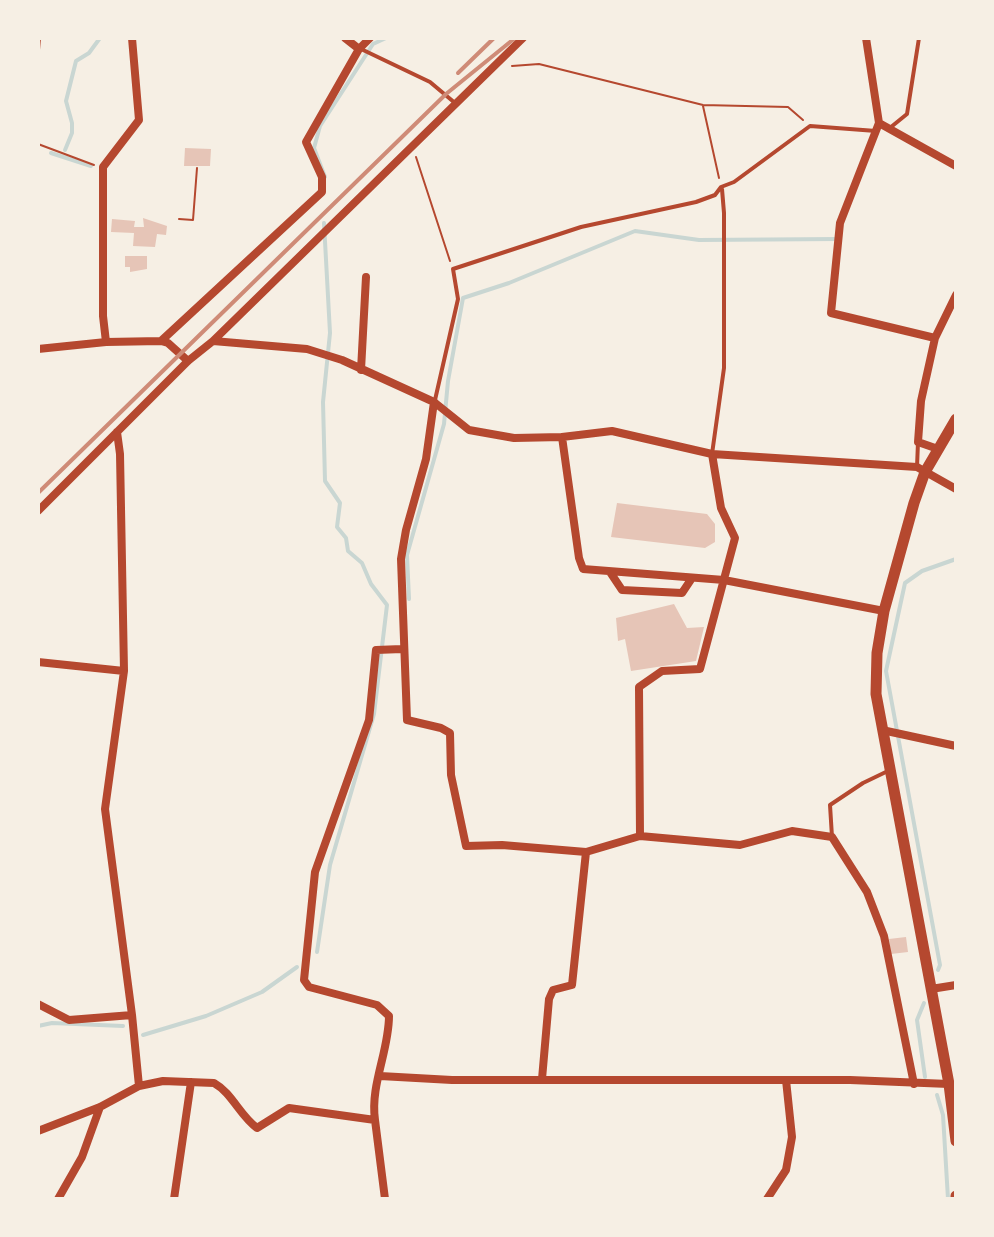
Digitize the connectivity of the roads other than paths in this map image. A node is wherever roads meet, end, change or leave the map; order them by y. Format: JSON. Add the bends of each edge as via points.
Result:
{"nodes":[{"id":1,"x":132,"y":38,"type":"edge"},
{"id":2,"x":345,"y":38,"type":"edge"},
{"id":3,"x":370,"y":38,"type":"edge"},
{"id":4,"x":523,"y":38,"type":"edge"},
{"id":5,"x":866,"y":38,"type":"edge"},
{"id":6,"x":919,"y":38,"type":"edge"},
{"id":7,"x":359,"y":49,"type":"junction"},
{"id":8,"x":455,"y":103,"type":"junction"},
{"id":9,"x":877,"y":127,"type":"junction"},
{"id":10,"x":889,"y":129,"type":"junction"},
{"id":11,"x":956,"y":166,"type":"edge"},
{"id":12,"x":721,"y":187,"type":"junction"},
{"id":13,"x":366,"y":277,"type":"dead end"},
{"id":14,"x":956,"y":295,"type":"edge"},
{"id":15,"x":935,"y":338,"type":"junction"},
{"id":16,"x":213,"y":341,"type":"junction"},
{"id":17,"x":106,"y":342,"type":"junction"},
{"id":18,"x":164,"y":342,"type":"junction"},
{"id":19,"x":38,"y":349,"type":"edge"},
{"id":20,"x":188,"y":361,"type":"junction"},
{"id":21,"x":361,"y":370,"type":"junction"},
{"id":22,"x":434,"y":402,"type":"junction"},
{"id":23,"x":956,"y":419,"type":"edge"},
{"id":24,"x":117,"y":432,"type":"junction"},
{"id":25,"x":562,"y":437,"type":"junction"},
{"id":26,"x":918,"y":442,"type":"junction"},
{"id":27,"x":938,"y":449,"type":"junction"},
{"id":28,"x":712,"y":454,"type":"junction"},
{"id":29,"x":921,"y":470,"type":"junction"},
{"id":30,"x":956,"y":489,"type":"edge"},
{"id":31,"x":38,"y":511,"type":"edge"},
{"id":32,"x":610,"y":572,"type":"junction"},
{"id":33,"x":692,"y":578,"type":"junction"},
{"id":34,"x":724,"y":580,"type":"junction"},
{"id":35,"x":884,"y":611,"type":"junction"},
{"id":36,"x":398,"y":649,"type":"junction"},
{"id":37,"x":38,"y":662,"type":"edge"},
{"id":38,"x":124,"y":671,"type":"junction"},
{"id":39,"x":885,"y":731,"type":"junction"},
{"id":40,"x":956,"y":746,"type":"edge"},
{"id":41,"x":890,"y":770,"type":"junction"},
{"id":42,"x":640,"y":836,"type":"junction"},
{"id":43,"x":832,"y":837,"type":"junction"},
{"id":44,"x":586,"y":852,"type":"junction"},
{"id":45,"x":956,"y":985,"type":"edge"},
{"id":46,"x":931,"y":989,"type":"junction"},
{"id":47,"x":38,"y":1004,"type":"edge"},
{"id":48,"x":132,"y":1015,"type":"junction"},
{"id":49,"x":380,"y":1076,"type":"junction"},
{"id":50,"x":542,"y":1079,"type":"junction"},
{"id":51,"x":786,"y":1080,"type":"junction"},
{"id":52,"x":191,"y":1082,"type":"junction"},
{"id":53,"x":914,"y":1084,"type":"junction"},
{"id":54,"x":949,"y":1084,"type":"junction"},
{"id":55,"x":139,"y":1086,"type":"junction"},
{"id":56,"x":100,"y":1107,"type":"junction"},
{"id":57,"x":375,"y":1120,"type":"junction"},
{"id":58,"x":38,"y":1131,"type":"edge"},
{"id":59,"x":956,"y":1141,"type":"edge"},
{"id":60,"x":58,"y":1199,"type":"edge"},
{"id":61,"x":174,"y":1199,"type":"edge"},
{"id":62,"x":385,"y":1199,"type":"edge"},
{"id":63,"x":767,"y":1199,"type":"edge"}],
"edges":[{"from":1,"to":17,"type":"street","via":[[139,120],[103,167]]},
{"from":2,"to":7,"type":"street"},
{"from":3,"to":7,"type":"street"},
{"from":4,"to":8,"type":"street"},
{"from":5,"to":9,"type":"street"},
{"from":6,"to":10,"type":"lane","via":[[907,114]]},
{"from":7,"to":8,"type":"lane","via":[[435,85]]},
{"from":7,"to":18,"type":"street","via":[[306,142],[322,177],[322,192]]},
{"from":8,"to":16,"type":"street"},
{"from":9,"to":10,"type":"street"},
{"from":9,"to":12,"type":"lane","via":[[810,126]]},
{"from":9,"to":15,"type":"street","via":[[840,223],[831,313]]},
{"from":10,"to":11,"type":"street"},
{"from":12,"to":22,"type":"lane","via":[[696,202],[581,227],[453,269],[458,299]]},
{"from":12,"to":28,"type":"lane","via":[[724,368]]},
{"from":13,"to":21,"type":"street"},
{"from":14,"to":15,"type":"street"},
{"from":15,"to":26,"type":"street"},
{"from":16,"to":20,"type":"street"},
{"from":16,"to":21,"type":"street","via":[[307,349]]},
{"from":17,"to":18,"type":"street"},
{"from":17,"to":19,"type":"street"},
{"from":18,"to":20,"type":"street"},
{"from":20,"to":24,"type":"street"},
{"from":21,"to":22,"type":"street"},
{"from":22,"to":25,"type":"street","via":[[469,430],[514,438]]},
{"from":22,"to":36,"type":"street","via":[[401,559]]},
{"from":23,"to":27,"type":"main road"},
{"from":24,"to":31,"type":"street"},
{"from":24,"to":38,"type":"street"},
{"from":25,"to":28,"type":"street","via":[[612,431]]},
{"from":25,"to":32,"type":"street","via":[[579,558],[583,569]]},
{"from":26,"to":27,"type":"street"},
{"from":26,"to":29,"type":"lane"},
{"from":27,"to":29,"type":"main road"},
{"from":28,"to":29,"type":"street"},
{"from":28,"to":34,"type":"street","via":[[721,508],[735,538]]},
{"from":29,"to":30,"type":"street"},
{"from":29,"to":35,"type":"main road"},
{"from":32,"to":33,"type":"street"},
{"from":32,"to":33,"type":"street","via":[[622,590],[682,593]]},
{"from":33,"to":34,"type":"street"},
{"from":34,"to":35,"type":"street"},
{"from":34,"to":42,"type":"street","via":[[700,669],[662,671],[639,687]]},
{"from":35,"to":39,"type":"main road","via":[[876,694]]},
{"from":36,"to":44,"type":"street","via":[[407,720],[450,733],[451,775],[466,846]]},
{"from":36,"to":49,"type":"street","via":[[376,650],[369,720],[315,872],[304,980],[309,987],[377,1005],[389,1016]]},
{"from":37,"to":38,"type":"street"},
{"from":38,"to":48,"type":"street","via":[[105,809]]},
{"from":39,"to":40,"type":"street"},
{"from":39,"to":41,"type":"main road"},
{"from":41,"to":43,"type":"lane","via":[[830,805]]},
{"from":41,"to":46,"type":"main road"},
{"from":42,"to":43,"type":"street","via":[[740,845],[792,831]]},
{"from":42,"to":44,"type":"street"},
{"from":43,"to":53,"type":"street","via":[[867,892],[884,936]]},
{"from":44,"to":50,"type":"street","via":[[572,985],[553,990],[549,999]]},
{"from":45,"to":46,"type":"street"},
{"from":46,"to":54,"type":"main road"},
{"from":47,"to":48,"type":"street","via":[[69,1020]]},
{"from":48,"to":55,"type":"street"},
{"from":49,"to":50,"type":"street"},
{"from":49,"to":57,"type":"street"},
{"from":50,"to":51,"type":"street"},
{"from":51,"to":53,"type":"street"},
{"from":51,"to":63,"type":"street","via":[[792,1137],[786,1170]]},
{"from":52,"to":55,"type":"street"},
{"from":52,"to":57,"type":"street","via":[[221,1087],[257,1128],[289,1108]]},
{"from":52,"to":61,"type":"street"},
{"from":53,"to":54,"type":"street"},
{"from":54,"to":59,"type":"main road"},
{"from":55,"to":56,"type":"street"},
{"from":56,"to":58,"type":"street"},
{"from":56,"to":60,"type":"street","via":[[82,1157]]},
{"from":57,"to":62,"type":"street"}]}
